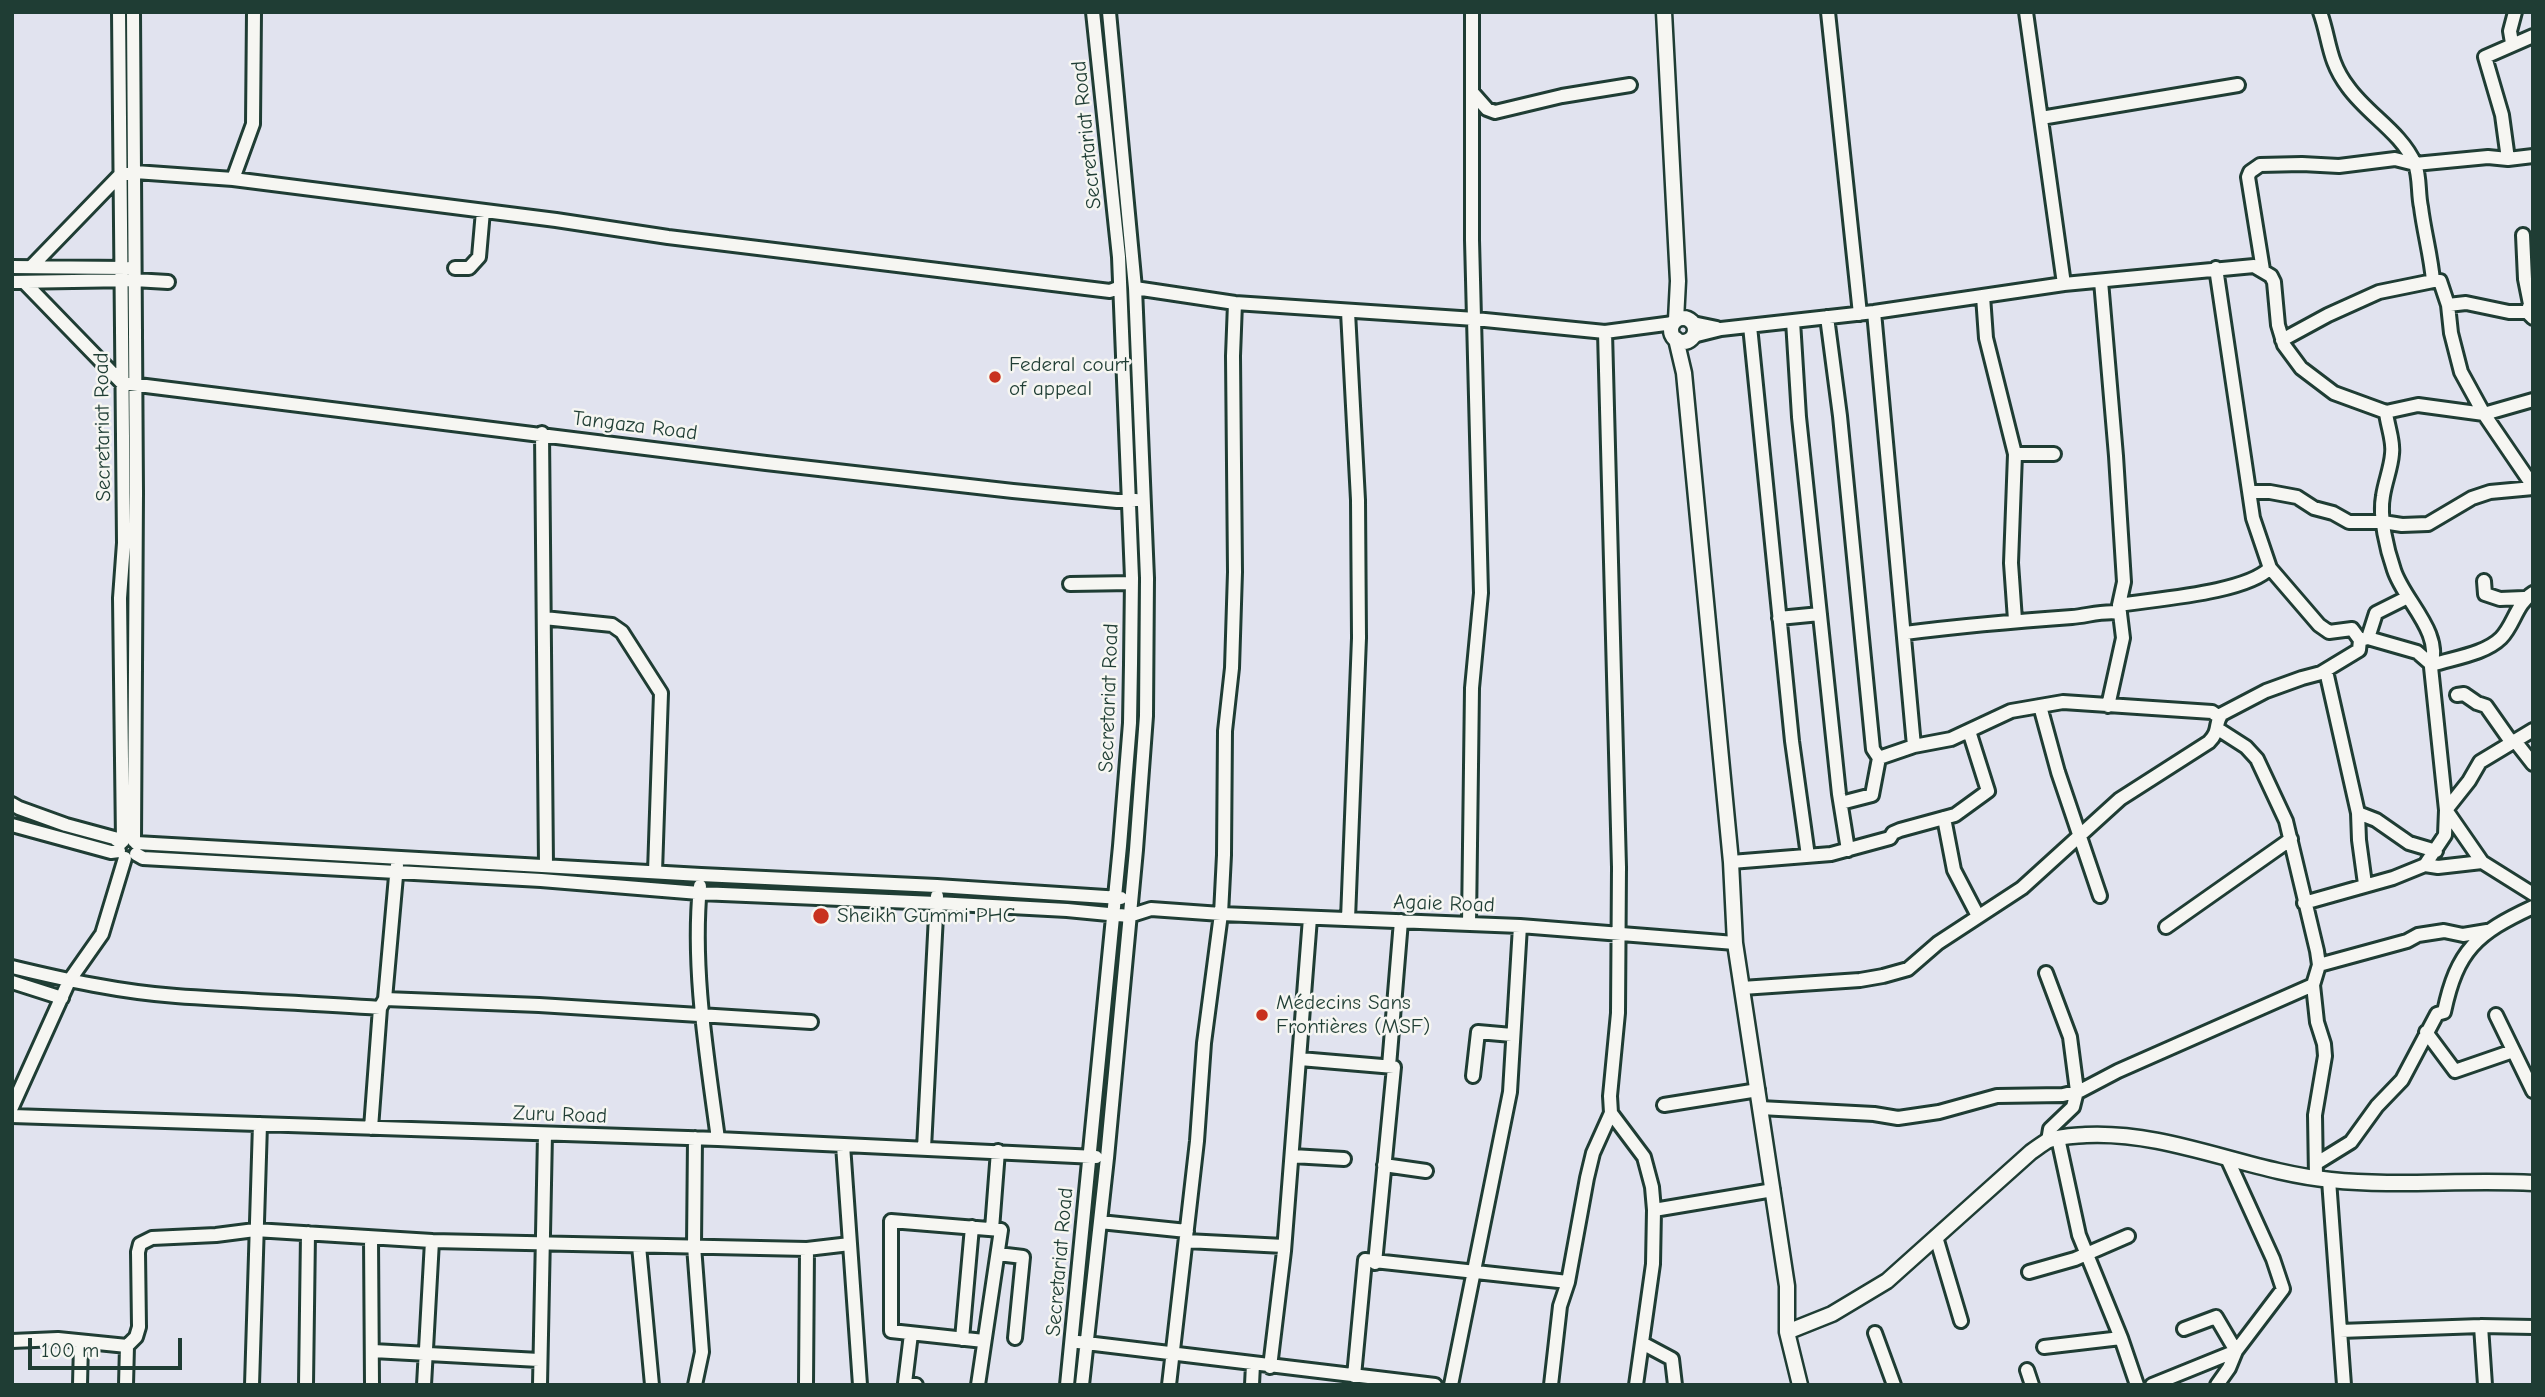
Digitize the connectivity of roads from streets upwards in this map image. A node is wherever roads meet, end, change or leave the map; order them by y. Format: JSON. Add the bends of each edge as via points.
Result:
{"nodes":[{"id":1,"x":119,"y":12,"type":"edge"},
{"id":2,"x":133,"y":12,"type":"edge"},
{"id":3,"x":254,"y":12,"type":"edge"},
{"id":4,"x":1093,"y":12,"type":"edge"},
{"id":5,"x":1109,"y":12,"type":"edge"},
{"id":6,"x":1472,"y":12,"type":"edge"},
{"id":7,"x":1664,"y":12,"type":"edge"},
{"id":8,"x":1828,"y":12,"type":"edge"},
{"id":9,"x":2026,"y":12,"type":"edge"},
{"id":10,"x":2320,"y":12,"type":"edge"},
{"id":11,"x":2515,"y":12,"type":"edge"},
{"id":12,"x":2533,"y":36,"type":"edge"},
{"id":13,"x":2512,"y":43,"type":"junction"},
{"id":14,"x":1630,"y":85,"type":"dead end"},
{"id":15,"x":2238,"y":85,"type":"dead end"},
{"id":16,"x":1472,"y":92,"type":"junction"},
{"id":17,"x":2041,"y":118,"type":"junction"},
{"id":18,"x":2533,"y":156,"type":"edge"},
{"id":19,"x":2508,"y":159,"type":"junction"},
{"id":20,"x":2415,"y":164,"type":"junction"},
{"id":21,"x":135,"y":172,"type":"junction"},
{"id":22,"x":120,"y":175,"type":"junction"},
{"id":23,"x":233,"y":179,"type":"junction"},
{"id":24,"x":483,"y":211,"type":"junction"},
{"id":25,"x":2523,"y":236,"type":"dead end"},
{"id":26,"x":12,"y":267,"type":"edge"},
{"id":27,"x":31,"y":267,"type":"junction"},
{"id":28,"x":455,"y":268,"type":"dead end"},
{"id":29,"x":2216,"y":268,"type":"junction"},
{"id":30,"x":2263,"y":271,"type":"junction"},
{"id":31,"x":127,"y":274,"type":"junction"},
{"id":32,"x":2101,"y":281,"type":"junction"},
{"id":33,"x":2432,"y":281,"type":"junction"},
{"id":34,"x":169,"y":282,"type":"dead end"},
{"id":35,"x":19,"y":283,"type":"edge"},
{"id":36,"x":2064,"y":284,"type":"junction"},
{"id":37,"x":1120,"y":287,"type":"junction"},
{"id":38,"x":1135,"y":288,"type":"junction"},
{"id":39,"x":1983,"y":296,"type":"junction"},
{"id":40,"x":1235,"y":303,"type":"junction"},
{"id":41,"x":2448,"y":305,"type":"junction"},
{"id":42,"x":1348,"y":312,"type":"junction"},
{"id":43,"x":1867,"y":313,"type":"junction"},
{"id":44,"x":2530,"y":315,"type":"edge"},
{"id":45,"x":1827,"y":317,"type":"junction"},
{"id":46,"x":1475,"y":318,"type":"junction"},
{"id":47,"x":1793,"y":321,"type":"junction"},
{"id":48,"x":1750,"y":326,"type":"junction"},
{"id":49,"x":1683,"y":330,"type":"junction"},
{"id":50,"x":1605,"y":332,"type":"junction"},
{"id":51,"x":2282,"y":340,"type":"junction"},
{"id":52,"x":128,"y":384,"type":"junction"},
{"id":53,"x":2533,"y":400,"type":"edge"},
{"id":54,"x":2386,"y":412,"type":"junction"},
{"id":55,"x":2484,"y":414,"type":"junction"},
{"id":56,"x":542,"y":433,"type":"junction"},
{"id":57,"x":2015,"y":454,"type":"junction"},
{"id":58,"x":2054,"y":454,"type":"dead end"},
{"id":59,"x":2533,"y":487,"type":"edge"},
{"id":60,"x":2250,"y":492,"type":"junction"},
{"id":61,"x":1144,"y":499,"type":"junction"},
{"id":62,"x":1128,"y":500,"type":"junction"},
{"id":63,"x":2383,"y":522,"type":"junction"},
{"id":64,"x":2270,"y":568,"type":"junction"},
{"id":65,"x":2484,"y":581,"type":"dead end"},
{"id":66,"x":1132,"y":583,"type":"junction"},
{"id":67,"x":1070,"y":584,"type":"dead end"},
{"id":68,"x":2529,"y":595,"type":"edge"},
{"id":69,"x":2406,"y":598,"type":"junction"},
{"id":70,"x":2119,"y":609,"type":"junction"},
{"id":71,"x":1820,"y":614,"type":"junction"},
{"id":72,"x":544,"y":618,"type":"junction"},
{"id":73,"x":1779,"y":618,"type":"junction"},
{"id":74,"x":2015,"y":620,"type":"junction"},
{"id":75,"x":1905,"y":633,"type":"junction"},
{"id":76,"x":2364,"y":639,"type":"junction"},
{"id":77,"x":2432,"y":665,"type":"junction"},
{"id":78,"x":2326,"y":671,"type":"junction"},
{"id":79,"x":2458,"y":695,"type":"dead end"},
{"id":80,"x":2040,"y":706,"type":"junction"},
{"id":81,"x":2108,"y":706,"type":"junction"},
{"id":82,"x":2218,"y":723,"type":"junction"},
{"id":83,"x":2533,"y":730,"type":"edge"},
{"id":84,"x":1969,"y":732,"type":"junction"},
{"id":85,"x":2514,"y":742,"type":"junction"},
{"id":86,"x":1914,"y":746,"type":"junction"},
{"id":87,"x":1879,"y":758,"type":"junction"},
{"id":88,"x":2533,"y":764,"type":"edge"},
{"id":89,"x":1841,"y":803,"type":"junction"},
{"id":90,"x":12,"y":804,"type":"edge"},
{"id":91,"x":2446,"y":810,"type":"junction"},
{"id":92,"x":2358,"y":813,"type":"junction"},
{"id":93,"x":1944,"y":818,"type":"junction"},
{"id":94,"x":12,"y":825,"type":"edge"},
{"id":95,"x":2078,"y":835,"type":"junction"},
{"id":96,"x":2291,"y":839,"type":"junction"},
{"id":97,"x":128,"y":847,"type":"junction"},
{"id":98,"x":1848,"y":850,"type":"junction"},
{"id":99,"x":290,"y":851,"type":"junction"},
{"id":100,"x":2436,"y":851,"type":"junction"},
{"id":101,"x":1808,"y":856,"type":"junction"},
{"id":102,"x":398,"y":858,"type":"junction"},
{"id":103,"x":2482,"y":862,"type":"junction"},
{"id":104,"x":1731,"y":863,"type":"junction"},
{"id":105,"x":546,"y":865,"type":"junction"},
{"id":106,"x":2424,"y":865,"type":"junction"},
{"id":107,"x":289,"y":866,"type":"junction"},
{"id":108,"x":396,"y":872,"type":"junction"},
{"id":109,"x":655,"y":872,"type":"junction"},
{"id":110,"x":701,"y":875,"type":"junction"},
{"id":111,"x":2365,"y":884,"type":"junction"},
{"id":112,"x":937,"y":886,"type":"junction"},
{"id":113,"x":699,"y":893,"type":"junction"},
{"id":114,"x":2533,"y":894,"type":"edge"},
{"id":115,"x":2100,"y":896,"type":"dead end"},
{"id":116,"x":1114,"y":897,"type":"junction"},
{"id":117,"x":1130,"y":898,"type":"junction"},
{"id":118,"x":936,"y":903,"type":"junction"},
{"id":119,"x":2304,"y":903,"type":"junction"},
{"id":120,"x":2533,"y":907,"type":"edge"},
{"id":121,"x":1150,"y":909,"type":"junction"},
{"id":122,"x":1220,"y":914,"type":"junction"},
{"id":123,"x":1113,"y":915,"type":"junction"},
{"id":124,"x":1129,"y":916,"type":"junction"},
{"id":125,"x":1979,"y":916,"type":"junction"},
{"id":126,"x":1310,"y":918,"type":"junction"},
{"id":127,"x":1348,"y":919,"type":"junction"},
{"id":128,"x":1401,"y":921,"type":"junction"},
{"id":129,"x":1469,"y":924,"type":"junction"},
{"id":130,"x":1520,"y":926,"type":"junction"},
{"id":131,"x":2166,"y":927,"type":"dead end"},
{"id":132,"x":2487,"y":931,"type":"junction"},
{"id":133,"x":1620,"y":932,"type":"junction"},
{"id":134,"x":1735,"y":943,"type":"junction"},
{"id":135,"x":2319,"y":965,"type":"junction"},
{"id":136,"x":12,"y":967,"type":"edge"},
{"id":137,"x":2046,"y":972,"type":"dead end"},
{"id":138,"x":69,"y":981,"type":"junction"},
{"id":139,"x":12,"y":982,"type":"edge"},
{"id":140,"x":2313,"y":985,"type":"junction"},
{"id":141,"x":1742,"y":988,"type":"junction"},
{"id":142,"x":62,"y":998,"type":"junction"},
{"id":143,"x":383,"y":1004,"type":"junction"},
{"id":144,"x":702,"y":1015,"type":"junction"},
{"id":145,"x":2496,"y":1015,"type":"dead end"},
{"id":146,"x":811,"y":1022,"type":"dead end"},
{"id":147,"x":2426,"y":1032,"type":"junction"},
{"id":148,"x":1513,"y":1035,"type":"junction"},
{"id":149,"x":2513,"y":1051,"type":"junction"},
{"id":150,"x":1300,"y":1059,"type":"junction"},
{"id":151,"x":1390,"y":1066,"type":"junction"},
{"id":152,"x":1473,"y":1076,"type":"dead end"},
{"id":153,"x":1758,"y":1090,"type":"junction"},
{"id":154,"x":2077,"y":1091,"type":"junction"},
{"id":155,"x":2533,"y":1091,"type":"edge"},
{"id":156,"x":1664,"y":1105,"type":"dead end"},
{"id":157,"x":12,"y":1107,"type":"edge"},
{"id":158,"x":1760,"y":1108,"type":"junction"},
{"id":159,"x":1611,"y":1112,"type":"junction"},
{"id":160,"x":12,"y":1115,"type":"edge"},
{"id":161,"x":260,"y":1124,"type":"junction"},
{"id":162,"x":371,"y":1128,"type":"junction"},
{"id":163,"x":545,"y":1134,"type":"junction"},
{"id":164,"x":695,"y":1138,"type":"junction"},
{"id":165,"x":718,"y":1139,"type":"junction"},
{"id":166,"x":2053,"y":1139,"type":"junction"},
{"id":167,"x":843,"y":1145,"type":"junction"},
{"id":168,"x":924,"y":1148,"type":"junction"},
{"id":169,"x":998,"y":1151,"type":"junction"},
{"id":170,"x":1089,"y":1156,"type":"junction"},
{"id":171,"x":1292,"y":1156,"type":"junction"},
{"id":172,"x":1107,"y":1158,"type":"junction"},
{"id":173,"x":2227,"y":1158,"type":"junction"},
{"id":174,"x":1344,"y":1159,"type":"dead end"},
{"id":175,"x":1384,"y":1165,"type":"junction"},
{"id":176,"x":1426,"y":1171,"type":"dead end"},
{"id":177,"x":2321,"y":1174,"type":"junction"},
{"id":178,"x":2533,"y":1182,"type":"edge"},
{"id":179,"x":1773,"y":1190,"type":"junction"},
{"id":180,"x":1654,"y":1210,"type":"junction"},
{"id":181,"x":1100,"y":1222,"type":"junction"},
{"id":182,"x":972,"y":1227,"type":"junction"},
{"id":183,"x":992,"y":1229,"type":"junction"},
{"id":184,"x":255,"y":1230,"type":"junction"},
{"id":185,"x":308,"y":1233,"type":"junction"},
{"id":186,"x":1186,"y":1236,"type":"junction"},
{"id":187,"x":2128,"y":1236,"type":"dead end"},
{"id":188,"x":1936,"y":1237,"type":"junction"},
{"id":189,"x":371,"y":1238,"type":"junction"},
{"id":190,"x":432,"y":1241,"type":"junction"},
{"id":191,"x":542,"y":1244,"type":"junction"},
{"id":192,"x":850,"y":1244,"type":"junction"},
{"id":193,"x":639,"y":1246,"type":"junction"},
{"id":194,"x":694,"y":1246,"type":"junction"},
{"id":195,"x":1284,"y":1246,"type":"junction"},
{"id":196,"x":807,"y":1249,"type":"junction"},
{"id":197,"x":2085,"y":1253,"type":"junction"},
{"id":198,"x":998,"y":1254,"type":"junction"},
{"id":199,"x":1376,"y":1263,"type":"junction"},
{"id":200,"x":1475,"y":1272,"type":"junction"},
{"id":201,"x":2029,"y":1272,"type":"dead end"},
{"id":202,"x":1568,"y":1282,"type":"junction"},
{"id":203,"x":1961,"y":1321,"type":"dead end"},
{"id":204,"x":2481,"y":1326,"type":"junction"},
{"id":205,"x":2533,"y":1328,"type":"edge"},
{"id":206,"x":2184,"y":1329,"type":"dead end"},
{"id":207,"x":2340,"y":1331,"type":"junction"},
{"id":208,"x":1787,"y":1332,"type":"junction"},
{"id":209,"x":1875,"y":1333,"type":"dead end"},
{"id":210,"x":911,"y":1334,"type":"junction"},
{"id":211,"x":1014,"y":1338,"type":"dead end"},
{"id":212,"x":2121,"y":1338,"type":"junction"},
{"id":213,"x":962,"y":1339,"type":"junction"},
{"id":214,"x":12,"y":1341,"type":"edge"},
{"id":215,"x":1072,"y":1341,"type":"junction"},
{"id":216,"x":985,"y":1342,"type":"junction"},
{"id":217,"x":81,"y":1343,"type":"junction"},
{"id":218,"x":1642,"y":1343,"type":"junction"},
{"id":219,"x":1086,"y":1344,"type":"junction"},
{"id":220,"x":127,"y":1346,"type":"junction"},
{"id":221,"x":2044,"y":1347,"type":"dead end"},
{"id":222,"x":373,"y":1351,"type":"junction"},
{"id":223,"x":2236,"y":1352,"type":"junction"},
{"id":224,"x":426,"y":1354,"type":"junction"},
{"id":225,"x":1171,"y":1355,"type":"junction"},
{"id":226,"x":539,"y":1360,"type":"junction"},
{"id":227,"x":1253,"y":1364,"type":"junction"},
{"id":228,"x":1270,"y":1367,"type":"junction"},
{"id":229,"x":2027,"y":1370,"type":"dead end"},
{"id":230,"x":1354,"y":1376,"type":"junction"},
{"id":231,"x":1337,"y":1379,"type":"edge"},
{"id":232,"x":1414,"y":1384,"type":"edge"},
{"id":233,"x":1799,"y":1384,"type":"edge"},
{"id":234,"x":80,"y":1385,"type":"edge"},
{"id":235,"x":126,"y":1385,"type":"edge"},
{"id":236,"x":252,"y":1385,"type":"edge"},
{"id":237,"x":306,"y":1385,"type":"edge"},
{"id":238,"x":372,"y":1385,"type":"edge"},
{"id":239,"x":424,"y":1385,"type":"edge"},
{"id":240,"x":540,"y":1385,"type":"edge"},
{"id":241,"x":652,"y":1385,"type":"edge"},
{"id":242,"x":695,"y":1385,"type":"edge"},
{"id":243,"x":806,"y":1385,"type":"edge"},
{"id":244,"x":860,"y":1385,"type":"edge"},
{"id":245,"x":916,"y":1385,"type":"edge"},
{"id":246,"x":978,"y":1385,"type":"edge"},
{"id":247,"x":1067,"y":1385,"type":"edge"},
{"id":248,"x":1082,"y":1385,"type":"edge"},
{"id":249,"x":1169,"y":1385,"type":"edge"},
{"id":250,"x":1252,"y":1385,"type":"edge"},
{"id":251,"x":1435,"y":1385,"type":"edge"},
{"id":252,"x":1451,"y":1385,"type":"edge"},
{"id":253,"x":1550,"y":1385,"type":"edge"},
{"id":254,"x":1636,"y":1385,"type":"edge"},
{"id":255,"x":1675,"y":1385,"type":"edge"},
{"id":256,"x":1894,"y":1385,"type":"edge"},
{"id":257,"x":2032,"y":1385,"type":"edge"},
{"id":258,"x":2137,"y":1385,"type":"edge"},
{"id":259,"x":2152,"y":1385,"type":"edge"},
{"id":260,"x":2217,"y":1385,"type":"edge"},
{"id":261,"x":2344,"y":1385,"type":"edge"},
{"id":262,"x":2485,"y":1385,"type":"edge"}],
"edges":[{"from":1,"to":22,"type":"street","name":"Secretariat Road"},
{"from":2,"to":21,"type":"street","name":"Secretariat Road"},
{"from":3,"to":23,"type":"street","via":[[253,124]]},
{"from":4,"to":37,"type":"street","name":"Secretariat Road"},
{"from":5,"to":38,"type":"street","name":"Secretariat Road"},
{"from":6,"to":16,"type":"street"},
{"from":7,"to":49,"type":"street"},
{"from":8,"to":43,"type":"street"},
{"from":9,"to":17,"type":"street"},
{"from":10,"to":20,"type":"street","via":[[2328,50],[2347,87],[2392,130]]},
{"from":11,"to":13,"type":"street"},
{"from":12,"to":13,"type":"street"},
{"from":13,"to":19,"type":"street","via":[[2486,57]]},
{"from":14,"to":16,"type":"street","via":[[1495,112]]},
{"from":15,"to":17,"type":"street"},
{"from":16,"to":46,"type":"street"},
{"from":17,"to":36,"type":"street"},
{"from":18,"to":19,"type":"street"},
{"from":19,"to":20,"type":"street"},
{"from":20,"to":30,"type":"street","via":[[2395,159],[2254,168],[2248,177],[2249,191]]},
{"from":20,"to":33,"type":"street"},
{"from":21,"to":22,"type":"street"},
{"from":21,"to":23,"type":"street"},
{"from":21,"to":31,"type":"street","name":"Secretariat Road"},
{"from":22,"to":27,"type":"street"},
{"from":22,"to":31,"type":"street","name":"Secretariat Road"},
{"from":23,"to":24,"type":"street"},
{"from":24,"to":28,"type":"street","via":[[479,257],[469,268]]},
{"from":24,"to":37,"type":"street","via":[[1110,291]]},
{"from":25,"to":44,"type":"street"},
{"from":26,"to":27,"type":"street"},
{"from":27,"to":31,"type":"street"},
{"from":29,"to":30,"type":"street","via":[[2254,266]]},
{"from":29,"to":32,"type":"street"},
{"from":29,"to":60,"type":"street"},
{"from":30,"to":51,"type":"street","via":[[2274,282]]},
{"from":31,"to":34,"type":"street"},
{"from":31,"to":35,"type":"street"},
{"from":31,"to":52,"type":"street","name":"Secretariat Road"},
{"from":32,"to":36,"type":"street"},
{"from":32,"to":70,"type":"street","via":[[2124,582]]},
{"from":33,"to":41,"type":"street","via":[[2440,281]]},
{"from":33,"to":51,"type":"street","via":[[2379,292]]},
{"from":35,"to":52,"type":"street"},
{"from":36,"to":39,"type":"street"},
{"from":37,"to":62,"type":"street","name":"Secretariat Road"},
{"from":38,"to":40,"type":"street"},
{"from":38,"to":61,"type":"street","name":"Secretariat Road"},
{"from":39,"to":43,"type":"street"},
{"from":39,"to":57,"type":"street","via":[[1986,338]]},
{"from":40,"to":42,"type":"street"},
{"from":40,"to":122,"type":"street","via":[[1236,572],[1224,731]]},
{"from":41,"to":44,"type":"street","via":[[2466,303]]},
{"from":41,"to":55,"type":"street","via":[[2459,366]]},
{"from":42,"to":46,"type":"street"},
{"from":42,"to":127,"type":"street","via":[[1358,500],[1359,638]]},
{"from":43,"to":45,"type":"street"},
{"from":43,"to":75,"type":"street"},
{"from":45,"to":47,"type":"street"},
{"from":45,"to":87,"type":"street","via":[[1873,748]]},
{"from":46,"to":50,"type":"street"},
{"from":46,"to":129,"type":"street","via":[[1481,593],[1472,688]]},
{"from":47,"to":48,"type":"street"},
{"from":47,"to":71,"type":"street"},
{"from":48,"to":49,"type":"street"},
{"from":48,"to":73,"type":"street"},
{"from":49,"to":50,"type":"street"},
{"from":49,"to":104,"type":"street"},
{"from":50,"to":133,"type":"street"},
{"from":51,"to":54,"type":"street","via":[[2317,382]]},
{"from":52,"to":56,"type":"street","name":"Tangaza Road"},
{"from":52,"to":97,"type":"street","name":"Secretariat Road"},
{"from":53,"to":55,"type":"street"},
{"from":54,"to":55,"type":"street","via":[[2418,405]]},
{"from":54,"to":63,"type":"street","via":[[2393,452],[2382,499]]},
{"from":55,"to":59,"type":"street"},
{"from":56,"to":62,"type":"street","name":"Tangaza Road","via":[[766,463]]},
{"from":56,"to":72,"type":"street"},
{"from":57,"to":58,"type":"street"},
{"from":57,"to":74,"type":"street","via":[[2011,563]]},
{"from":59,"to":63,"type":"street","via":[[2472,498],[2428,524]]},
{"from":60,"to":63,"type":"street","via":[[2297,497],[2349,522]]},
{"from":60,"to":64,"type":"street","via":[[2253,518]]},
{"from":61,"to":62,"type":"street","name":"Tangaza Road"},
{"from":61,"to":117,"type":"street","name":"Secretariat Road","via":[[1146,716]]},
{"from":62,"to":66,"type":"street","name":"Secretariat Road"},
{"from":63,"to":69,"type":"street","via":[[2393,568]]},
{"from":64,"to":70,"type":"street","via":[[2262,576],[2220,588]]},
{"from":64,"to":76,"type":"street","via":[[2319,625],[2329,632],[2352,629]]},
{"from":65,"to":68,"type":"street","via":[[2485,594],[2500,599]]},
{"from":66,"to":67,"type":"street"},
{"from":66,"to":116,"type":"street","name":"Secretariat Road","via":[[1130,723]]},
{"from":68,"to":77,"type":"street","via":[[2500,639]]},
{"from":69,"to":76,"type":"street","via":[[2376,613]]},
{"from":69,"to":77,"type":"street","via":[[2428,632]]},
{"from":70,"to":74,"type":"street"},
{"from":70,"to":81,"type":"street","via":[[2123,638]]},
{"from":71,"to":73,"type":"street"},
{"from":71,"to":89,"type":"street"},
{"from":72,"to":105,"type":"street"},
{"from":72,"to":109,"type":"street","via":[[612,625],[622,632],[662,693]]},
{"from":73,"to":101,"type":"street"},
{"from":74,"to":75,"type":"street"},
{"from":75,"to":86,"type":"street"},
{"from":76,"to":77,"type":"street","via":[[2417,652]]},
{"from":76,"to":78,"type":"street","via":[[2360,650]]},
{"from":77,"to":91,"type":"street"},
{"from":78,"to":82,"type":"street","via":[[2266,691],[2229,710]]},
{"from":78,"to":92,"type":"street"},
{"from":79,"to":85,"type":"street","via":[[2486,706]]},
{"from":80,"to":81,"type":"street","via":[[2063,702]]},
{"from":80,"to":84,"type":"street","via":[[2011,711]]},
{"from":80,"to":95,"type":"street"},
{"from":81,"to":82,"type":"street","via":[[2212,712]]},
{"from":82,"to":95,"type":"street","via":[[2217,734],[2199,750],[2120,799]]},
{"from":82,"to":96,"type":"street","via":[[2257,759]]},
{"from":83,"to":85,"type":"street"},
{"from":84,"to":86,"type":"street"},
{"from":84,"to":93,"type":"street","via":[[1988,791]]},
{"from":85,"to":88,"type":"street"},
{"from":85,"to":91,"type":"street","via":[[2480,762]]},
{"from":86,"to":87,"type":"street"},
{"from":87,"to":89,"type":"street","via":[[1872,794]]},
{"from":89,"to":98,"type":"street"},
{"from":90,"to":97,"type":"street","via":[[114,838]]},
{"from":91,"to":100,"type":"street","via":[[2445,835]]},
{"from":91,"to":103,"type":"street"},
{"from":92,"to":100,"type":"street","via":[[2409,843]]},
{"from":92,"to":111,"type":"street"},
{"from":93,"to":98,"type":"street"},
{"from":93,"to":125,"type":"street","via":[[1954,870]]},
{"from":94,"to":97,"type":"street","via":[[111,852]]},
{"from":95,"to":115,"type":"street"},
{"from":95,"to":125,"type":"street","via":[[2022,888]]},
{"from":96,"to":119,"type":"street"},
{"from":96,"to":131,"type":"street"},
{"from":97,"to":99,"type":"street"},
{"from":97,"to":107,"type":"street","via":[[144,858]]},
{"from":97,"to":138,"type":"street","name":"Secretariat Road","via":[[102,934]]},
{"from":98,"to":101,"type":"street"},
{"from":99,"to":102,"type":"street"},
{"from":99,"to":107,"type":"street"},
{"from":100,"to":106,"type":"street"},
{"from":101,"to":104,"type":"street"},
{"from":102,"to":105,"type":"street"},
{"from":102,"to":108,"type":"street"},
{"from":103,"to":106,"type":"street"},
{"from":103,"to":114,"type":"street"},
{"from":104,"to":134,"type":"street"},
{"from":105,"to":109,"type":"street"},
{"from":106,"to":111,"type":"street"},
{"from":107,"to":108,"type":"street"},
{"from":108,"to":113,"type":"street"},
{"from":108,"to":143,"type":"street"},
{"from":109,"to":110,"type":"street"},
{"from":110,"to":112,"type":"street"},
{"from":110,"to":113,"type":"street"},
{"from":111,"to":119,"type":"street"},
{"from":112,"to":116,"type":"street"},
{"from":112,"to":118,"type":"street"},
{"from":113,"to":118,"type":"street"},
{"from":113,"to":144,"type":"street"},
{"from":116,"to":117,"type":"street"},
{"from":116,"to":123,"type":"street","name":"Secretariat Road"},
{"from":117,"to":121,"type":"street"},
{"from":117,"to":124,"type":"street","name":"Secretariat Road"},
{"from":118,"to":123,"type":"street"},
{"from":118,"to":168,"type":"street"},
{"from":119,"to":135,"type":"street"},
{"from":120,"to":132,"type":"street"},
{"from":121,"to":122,"type":"street","name":"Agaie Road"},
{"from":121,"to":124,"type":"street"},
{"from":122,"to":126,"type":"street","name":"Agaie Road"},
{"from":122,"to":186,"type":"street"},
{"from":123,"to":124,"type":"street"},
{"from":123,"to":170,"type":"street","name":"Secretariat Road"},
{"from":124,"to":172,"type":"street","name":"Secretariat Road"},
{"from":125,"to":141,"type":"street","via":[[1908,969],[1895,973]]},
{"from":126,"to":127,"type":"street","name":"Agaie Road"},
{"from":126,"to":150,"type":"street"},
{"from":127,"to":128,"type":"street","name":"Agaie Road"},
{"from":128,"to":129,"type":"street","name":"Agaie Road"},
{"from":128,"to":151,"type":"street"},
{"from":129,"to":130,"type":"street","name":"Agaie Road"},
{"from":130,"to":133,"type":"street","name":"Agaie Road"},
{"from":130,"to":148,"type":"street"},
{"from":132,"to":135,"type":"street","via":[[2418,935]]},
{"from":132,"to":147,"type":"street","via":[[2462,956],[2444,1012],[2437,1014]]},
{"from":133,"to":134,"type":"street","name":"Agaie Road"},
{"from":133,"to":159,"type":"street"},
{"from":134,"to":141,"type":"street"},
{"from":135,"to":140,"type":"street"},
{"from":136,"to":138,"type":"street"},
{"from":137,"to":154,"type":"street","via":[[2070,1037]]},
{"from":138,"to":142,"type":"street","name":"Secretariat Road"},
{"from":138,"to":143,"type":"street","via":[[174,996]]},
{"from":139,"to":142,"type":"street"},
{"from":140,"to":154,"type":"street"},
{"from":140,"to":177,"type":"street","via":[[2325,1056],[2315,1115],[2314,1147]]},
{"from":141,"to":153,"type":"street"},
{"from":142,"to":157,"type":"street","name":"Secretariat Road"},
{"from":143,"to":144,"type":"street"},
{"from":143,"to":162,"type":"street"},
{"from":144,"to":146,"type":"street"},
{"from":144,"to":165,"type":"street"},
{"from":145,"to":149,"type":"street"},
{"from":147,"to":149,"type":"street","via":[[2455,1072]]},
{"from":147,"to":177,"type":"street","via":[[2402,1080]]},
{"from":148,"to":152,"type":"street","via":[[1478,1032]]},
{"from":148,"to":200,"type":"street","via":[[1510,1092]]},
{"from":149,"to":155,"type":"street"},
{"from":150,"to":151,"type":"street"},
{"from":150,"to":171,"type":"street"},
{"from":151,"to":175,"type":"street","via":[[1394,1067]]},
{"from":153,"to":156,"type":"street"},
{"from":153,"to":158,"type":"street"},
{"from":154,"to":158,"type":"street","via":[[1997,1096],[1898,1118]]},
{"from":154,"to":166,"type":"street","via":[[2073,1107],[2050,1129]]},
{"from":158,"to":179,"type":"street"},
{"from":159,"to":180,"type":"street","via":[[1644,1157]]},
{"from":159,"to":202,"type":"street","via":[[1593,1153]]},
{"from":160,"to":161,"type":"street","name":"Zuru Road"},
{"from":161,"to":162,"type":"street","name":"Zuru Road"},
{"from":161,"to":184,"type":"street"},
{"from":162,"to":163,"type":"street","name":"Zuru Road"},
{"from":163,"to":164,"type":"street","name":"Zuru Road"},
{"from":163,"to":191,"type":"street"},
{"from":164,"to":165,"type":"street","name":"Zuru Road"},
{"from":164,"to":194,"type":"street"},
{"from":165,"to":167,"type":"street","name":"Zuru Road"},
{"from":166,"to":173,"type":"street","via":[[2125,1135]]},
{"from":166,"to":188,"type":"street","via":[[2010,1170]]},
{"from":166,"to":197,"type":"street"},
{"from":167,"to":168,"type":"street","name":"Zuru Road"},
{"from":167,"to":192,"type":"street"},
{"from":168,"to":169,"type":"street","name":"Zuru Road"},
{"from":169,"to":170,"type":"street","name":"Zuru Road"},
{"from":169,"to":183,"type":"street"},
{"from":170,"to":172,"type":"street","name":"Zuru Road"},
{"from":170,"to":215,"type":"street","name":"Secretariat Road"},
{"from":171,"to":174,"type":"street"},
{"from":171,"to":195,"type":"street"},
{"from":172,"to":181,"type":"street","name":"Secretariat Road"},
{"from":173,"to":177,"type":"street","via":[[2282,1172]]},
{"from":173,"to":223,"type":"street","via":[[2283,1289]]},
{"from":175,"to":176,"type":"street"},
{"from":175,"to":199,"type":"street"},
{"from":177,"to":178,"type":"street"},
{"from":177,"to":207,"type":"street"},
{"from":179,"to":180,"type":"street"},
{"from":179,"to":208,"type":"street","via":[[1787,1286]]},
{"from":180,"to":218,"type":"street","via":[[1653,1264]]},
{"from":181,"to":186,"type":"street"},
{"from":181,"to":219,"type":"street","name":"Secretariat Road"},
{"from":182,"to":183,"type":"street"},
{"from":182,"to":210,"type":"street","via":[[891,1221],[891,1331]]},
{"from":182,"to":213,"type":"street"},
{"from":183,"to":198,"type":"street","via":[[1001,1230]]},
{"from":184,"to":185,"type":"street"},
{"from":184,"to":220,"type":"street","via":[[152,1238],[140,1244],[139,1327]]},
{"from":184,"to":236,"type":"street"},
{"from":185,"to":189,"type":"street"},
{"from":185,"to":237,"type":"street"},
{"from":186,"to":195,"type":"street"},
{"from":186,"to":225,"type":"street"},
{"from":187,"to":197,"type":"street"},
{"from":188,"to":203,"type":"street"},
{"from":188,"to":208,"type":"street","via":[[1886,1281],[1832,1314]]},
{"from":189,"to":190,"type":"street"},
{"from":189,"to":222,"type":"street"},
{"from":190,"to":191,"type":"street"},
{"from":190,"to":224,"type":"street"},
{"from":191,"to":193,"type":"street"},
{"from":191,"to":226,"type":"street"},
{"from":192,"to":196,"type":"street"},
{"from":192,"to":244,"type":"street"},
{"from":193,"to":194,"type":"street"},
{"from":193,"to":241,"type":"street"},
{"from":194,"to":196,"type":"street"},
{"from":194,"to":242,"type":"street","via":[[702,1352]]},
{"from":195,"to":228,"type":"street"},
{"from":196,"to":243,"type":"street"},
{"from":197,"to":201,"type":"street"},
{"from":197,"to":212,"type":"street"},
{"from":198,"to":211,"type":"street","via":[[1023,1257]]},
{"from":198,"to":216,"type":"street"},
{"from":199,"to":200,"type":"street"},
{"from":199,"to":230,"type":"street","via":[[1365,1260]]},
{"from":200,"to":202,"type":"street"},
{"from":200,"to":252,"type":"street"},
{"from":202,"to":253,"type":"street","via":[[1560,1306]]},
{"from":204,"to":205,"type":"street"},
{"from":204,"to":207,"type":"street"},
{"from":204,"to":262,"type":"street"},
{"from":206,"to":223,"type":"street","via":[[2216,1317]]},
{"from":207,"to":261,"type":"street"},
{"from":208,"to":233,"type":"street"},
{"from":209,"to":256,"type":"street"},
{"from":210,"to":213,"type":"street"},
{"from":210,"to":245,"type":"street","via":[[905,1383]]},
{"from":212,"to":221,"type":"street"},
{"from":212,"to":258,"type":"street"},
{"from":213,"to":216,"type":"street"},
{"from":214,"to":217,"type":"street"},
{"from":215,"to":219,"type":"street"},
{"from":215,"to":247,"type":"street","name":"Secretariat Road"},
{"from":216,"to":246,"type":"street"},
{"from":217,"to":220,"type":"street"},
{"from":217,"to":234,"type":"street"},
{"from":218,"to":254,"type":"street"},
{"from":218,"to":255,"type":"street","via":[[1672,1359]]},
{"from":219,"to":225,"type":"street"},
{"from":219,"to":248,"type":"street","name":"Secretariat Road"},
{"from":220,"to":235,"type":"street"},
{"from":222,"to":224,"type":"street"},
{"from":222,"to":238,"type":"street"},
{"from":223,"to":259,"type":"street"},
{"from":223,"to":260,"type":"street"},
{"from":224,"to":226,"type":"street"},
{"from":224,"to":239,"type":"street"},
{"from":225,"to":227,"type":"street"},
{"from":225,"to":249,"type":"street"},
{"from":226,"to":240,"type":"street"},
{"from":227,"to":228,"type":"street"},
{"from":227,"to":250,"type":"street"},
{"from":228,"to":231,"type":"street"},
{"from":229,"to":257,"type":"street"},
{"from":230,"to":231,"type":"street"},
{"from":230,"to":232,"type":"street"},
{"from":232,"to":251,"type":"street"}]}
